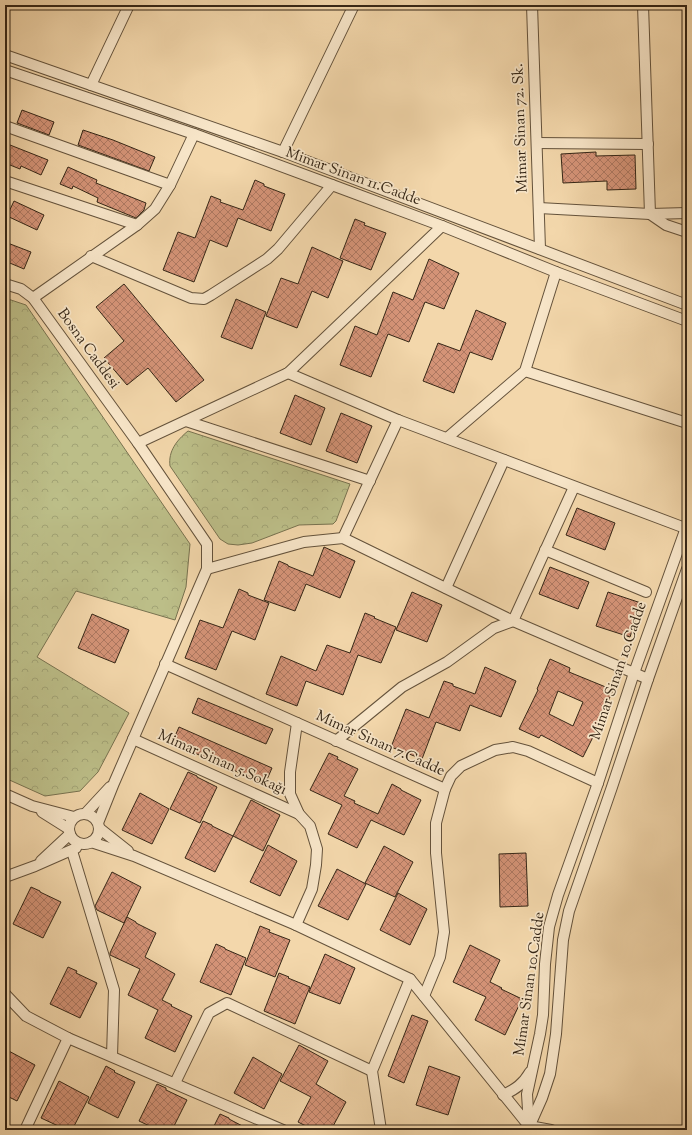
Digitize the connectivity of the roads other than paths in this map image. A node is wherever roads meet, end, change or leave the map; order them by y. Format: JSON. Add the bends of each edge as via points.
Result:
{"nodes":[{"id":1,"x":129,"y":5,"type":"edge"},
{"id":2,"x":354,"y":5,"type":"edge"},
{"id":3,"x":532,"y":5,"type":"edge"},
{"id":4,"x":643,"y":5,"type":"edge"},
{"id":5,"x":5,"y":55,"type":"edge"},
{"id":6,"x":5,"y":70,"type":"edge"},
{"id":7,"x":91,"y":85,"type":"junction"},
{"id":8,"x":5,"y":126,"type":"edge"},
{"id":9,"x":194,"y":134,"type":"junction"},
{"id":10,"x":537,"y":143,"type":"junction"},
{"id":11,"x":648,"y":144,"type":"junction"},
{"id":12,"x":283,"y":152,"type":"junction"},
{"id":13,"x":5,"y":181,"type":"edge"},
{"id":14,"x":332,"y":184,"type":"junction"},
{"id":15,"x":170,"y":185,"type":"junction"},
{"id":16,"x":539,"y":208,"type":"junction"},
{"id":17,"x":687,"y":212,"type":"edge"},
{"id":18,"x":650,"y":214,"type":"junction"},
{"id":19,"x":137,"y":225,"type":"junction"},
{"id":20,"x":442,"y":226,"type":"junction"},
{"id":21,"x":687,"y":232,"type":"edge"},
{"id":22,"x":540,"y":249,"type":"junction"},
{"id":23,"x":91,"y":256,"type":"junction"},
{"id":24,"x":556,"y":272,"type":"junction"},
{"id":25,"x":5,"y":284,"type":"edge"},
{"id":26,"x":33,"y":298,"type":"junction"},
{"id":27,"x":687,"y":305,"type":"edge"},
{"id":28,"x":687,"y":321,"type":"edge"},
{"id":29,"x":525,"y":371,"type":"junction"},
{"id":30,"x":288,"y":373,"type":"junction"},
{"id":31,"x":398,"y":420,"type":"junction"},
{"id":32,"x":186,"y":421,"type":"junction"},
{"id":33,"x":687,"y":423,"type":"edge"},
{"id":34,"x":447,"y":438,"type":"junction"},
{"id":35,"x":138,"y":444,"type":"junction"},
{"id":36,"x":504,"y":460,"type":"junction"},
{"id":37,"x":370,"y":481,"type":"junction"},
{"id":38,"x":574,"y":487,"type":"junction"},
{"id":39,"x":686,"y":526,"type":"edge"},
{"id":40,"x":343,"y":538,"type":"junction"},
{"id":41,"x":545,"y":550,"type":"junction"},
{"id":42,"x":207,"y":569,"type":"junction"},
{"id":43,"x":687,"y":569,"type":"edge"},
{"id":44,"x":446,"y":588,"type":"junction"},
{"id":45,"x":646,"y":592,"type":"dead end"},
{"id":46,"x":513,"y":621,"type":"junction"},
{"id":47,"x":165,"y":664,"type":"junction"},
{"id":48,"x":634,"y":673,"type":"junction"},
{"id":49,"x":648,"y":679,"type":"junction"},
{"id":50,"x":297,"y":723,"type":"junction"},
{"id":51,"x":133,"y":739,"type":"junction"},
{"id":52,"x":336,"y":741,"type":"junction"},
{"id":53,"x":114,"y":783,"type":"junction"},
{"id":54,"x":598,"y":783,"type":"junction"},
{"id":55,"x":445,"y":789,"type":"junction"},
{"id":56,"x":5,"y":794,"type":"edge"},
{"id":57,"x":32,"y":806,"type":"junction"},
{"id":58,"x":85,"y":814,"type":"junction"},
{"id":59,"x":299,"y":814,"type":"junction"},
{"id":60,"x":74,"y":817,"type":"junction"},
{"id":61,"x":99,"y":826,"type":"junction"},
{"id":62,"x":70,"y":831,"type":"junction"},
{"id":63,"x":87,"y":843,"type":"junction"},
{"id":64,"x":72,"y":851,"type":"junction"},
{"id":65,"x":134,"y":856,"type":"junction"},
{"id":66,"x":35,"y":866,"type":"junction"},
{"id":67,"x":5,"y":877,"type":"edge"},
{"id":68,"x":296,"y":926,"type":"junction"},
{"id":69,"x":410,"y":979,"type":"junction"},
{"id":70,"x":5,"y":994,"type":"edge"},
{"id":71,"x":424,"y":996,"type":"junction"},
{"id":72,"x":68,"y":1038,"type":"junction"},
{"id":73,"x":112,"y":1056,"type":"junction"},
{"id":74,"x":534,"y":1065,"type":"junction"},
{"id":75,"x":372,"y":1071,"type":"junction"},
{"id":76,"x":175,"y":1083,"type":"junction"},
{"id":77,"x":503,"y":1095,"type":"junction"},
{"id":78,"x":528,"y":1128,"type":"edge"},
{"id":79,"x":24,"y":1130,"type":"edge"},
{"id":80,"x":283,"y":1130,"type":"edge"},
{"id":81,"x":381,"y":1130,"type":"edge"},
{"id":82,"x":550,"y":1130,"type":"edge"}],
"edges":[{"from":1,"to":7,"type":"street"},
{"from":2,"to":12,"type":"street"},
{"from":3,"to":10,"type":"street","name":"Mimar Sinan 72. Sk."},
{"from":4,"to":11,"type":"street"},
{"from":5,"to":7,"type":"street","name":"Mimar Sinan 11.Cadde"},
{"from":6,"to":9,"type":"street","name":"Mimar Sinan 11.Cadde"},
{"from":7,"to":12,"type":"street","name":"Mimar Sinan 11.Cadde"},
{"from":8,"to":15,"type":"street"},
{"from":9,"to":14,"type":"street","name":"Mimar Sinan 11.Cadde"},
{"from":9,"to":15,"type":"street"},
{"from":10,"to":11,"type":"street"},
{"from":10,"to":16,"type":"street","name":"Mimar Sinan 72. Sk."},
{"from":11,"to":18,"type":"street"},
{"from":12,"to":22,"type":"street","name":"Mimar Sinan 11.Cadde"},
{"from":13,"to":19,"type":"street"},
{"from":14,"to":20,"type":"street","name":"Mimar Sinan 11.Cadde"},
{"from":14,"to":23,"type":"street","via":[[267,259],[204,299],[191,298]]},
{"from":15,"to":19,"type":"street","via":[[155,209]]},
{"from":16,"to":18,"type":"street"},
{"from":16,"to":22,"type":"street","name":"Mimar Sinan 72. Sk."},
{"from":17,"to":18,"type":"street"},
{"from":18,"to":21,"type":"street","via":[[666,225]]},
{"from":19,"to":23,"type":"street"},
{"from":20,"to":24,"type":"street","name":"Mimar Sinan 11.Cadde"},
{"from":20,"to":30,"type":"street"},
{"from":22,"to":27,"type":"street","name":"Mimar Sinan 11.Cadde"},
{"from":23,"to":26,"type":"street"},
{"from":24,"to":28,"type":"street","name":"Mimar Sinan 11.Cadde"},
{"from":24,"to":29,"type":"street"},
{"from":25,"to":26,"type":"street","name":"Bosna Caddesi","via":[[21,289]]},
{"from":26,"to":35,"type":"street","name":"Bosna Caddesi"},
{"from":29,"to":33,"type":"street"},
{"from":29,"to":34,"type":"street"},
{"from":30,"to":31,"type":"street"},
{"from":30,"to":32,"type":"street"},
{"from":31,"to":34,"type":"street"},
{"from":31,"to":37,"type":"street"},
{"from":32,"to":35,"type":"street"},
{"from":32,"to":37,"type":"street"},
{"from":34,"to":36,"type":"street"},
{"from":35,"to":42,"type":"street","name":"Bosna Caddesi","via":[[207,544]]},
{"from":36,"to":38,"type":"street"},
{"from":36,"to":44,"type":"street"},
{"from":37,"to":40,"type":"street"},
{"from":38,"to":39,"type":"street"},
{"from":38,"to":41,"type":"street"},
{"from":39,"to":48,"type":"street","name":"Mimar Sinan 10.Cadde"},
{"from":40,"to":42,"type":"street","via":[[304,542]]},
{"from":40,"to":44,"type":"street"},
{"from":41,"to":45,"type":"street"},
{"from":41,"to":46,"type":"street"},
{"from":42,"to":47,"type":"street"},
{"from":43,"to":49,"type":"street","name":"Mimar Sinan 10.Cadde"},
{"from":44,"to":46,"type":"street"},
{"from":46,"to":48,"type":"street"},
{"from":46,"to":52,"type":"street","via":[[494,628],[447,662],[402,687]]},
{"from":47,"to":50,"type":"street","name":"Mimar Sinan 7.Cadde"},
{"from":47,"to":51,"type":"street"},
{"from":48,"to":49,"type":"street"},
{"from":48,"to":54,"type":"street","name":"Mimar Sinan 10.Cadde"},
{"from":49,"to":78,"type":"street","name":"Mimar Sinan 10.Cadde","via":[[569,911],[563,940],[556,1034],[550,1074]]},
{"from":50,"to":52,"type":"street","name":"Mimar Sinan 7.Cadde"},
{"from":50,"to":59,"type":"street","via":[[290,772],[290,794]]},
{"from":51,"to":53,"type":"street"},
{"from":51,"to":59,"type":"street","name":"Mimar Sinan 5.Sokağı"},
{"from":52,"to":55,"type":"street","name":"Mimar Sinan 7.Cadde"},
{"from":53,"to":58,"type":"street"},
{"from":53,"to":61,"type":"street"},
{"from":54,"to":55,"type":"street","name":"Mimar Sinan 7.Cadde","via":[[528,751],[513,747],[495,750],[461,766],[450,776]]},
{"from":54,"to":74,"type":"street","name":"Mimar Sinan 10.Cadde","via":[[558,895],[550,927],[545,964],[543,1015]]},
{"from":55,"to":71,"type":"street","via":[[436,823],[436,853],[444,932],[440,957]]},
{"from":56,"to":57,"type":"street"},
{"from":57,"to":60,"type":"street"},
{"from":57,"to":62,"type":"street"},
{"from":58,"to":60,"type":"street"},
{"from":58,"to":61,"type":"street","via":[[95,818]]},
{"from":59,"to":68,"type":"street","via":[[310,826],[317,849],[312,889]]},
{"from":60,"to":62,"type":"street","via":[[70,823]]},
{"from":61,"to":63,"type":"street","via":[[97,836]]},
{"from":61,"to":65,"type":"street"},
{"from":62,"to":63,"type":"street","via":[[75,840]]},
{"from":62,"to":66,"type":"street"},
{"from":63,"to":64,"type":"street"},
{"from":63,"to":65,"type":"street"},
{"from":64,"to":66,"type":"street"},
{"from":64,"to":73,"type":"street","via":[[114,990]]},
{"from":65,"to":68,"type":"street"},
{"from":66,"to":67,"type":"street"},
{"from":68,"to":69,"type":"street"},
{"from":69,"to":71,"type":"street"},
{"from":69,"to":75,"type":"street"},
{"from":70,"to":72,"type":"street","via":[[26,1016]]},
{"from":71,"to":77,"type":"street"},
{"from":72,"to":73,"type":"street"},
{"from":72,"to":79,"type":"street"},
{"from":73,"to":76,"type":"street"},
{"from":74,"to":77,"type":"street","via":[[518,1087]]},
{"from":74,"to":78,"type":"street","name":"Mimar Sinan 10.Cadde","via":[[527,1094]]},
{"from":75,"to":76,"type":"street","via":[[227,1003],[209,1013]]},
{"from":75,"to":81,"type":"street"},
{"from":76,"to":80,"type":"street"},
{"from":77,"to":78,"type":"street"},
{"from":78,"to":82,"type":"street"}]}
